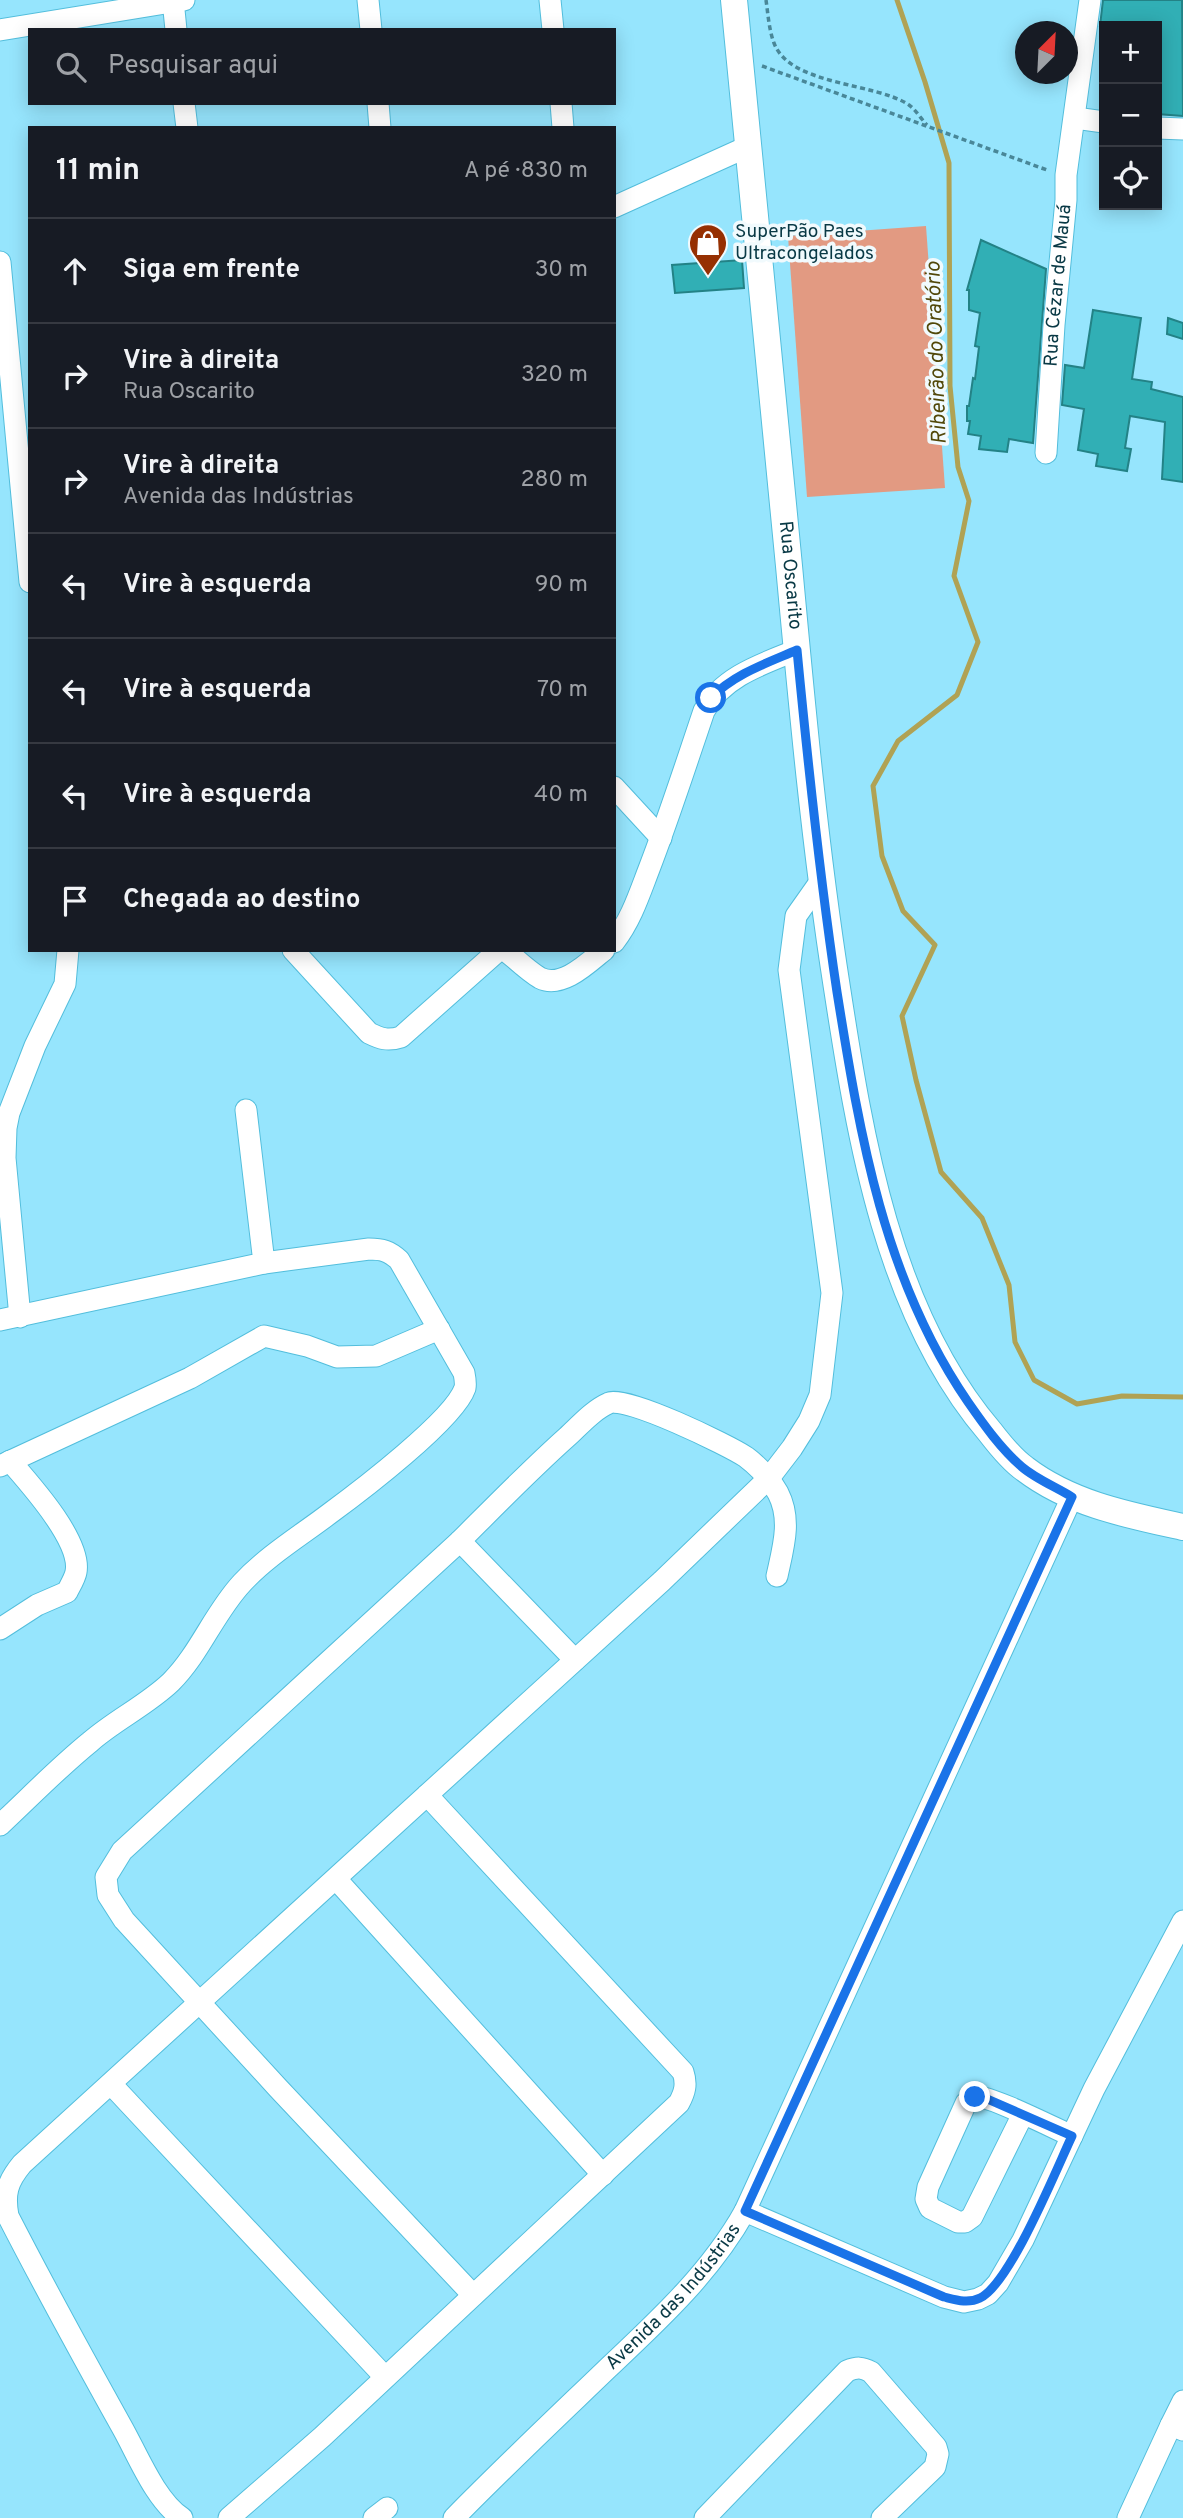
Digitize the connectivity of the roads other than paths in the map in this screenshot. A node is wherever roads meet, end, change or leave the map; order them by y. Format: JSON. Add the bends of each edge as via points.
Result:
{"nodes":[{"id":1,"x":368,"y":0,"type":"edge"},
{"id":2,"x":550,"y":0,"type":"edge"},
{"id":3,"x":734,"y":0,"type":"edge"},
{"id":4,"x":1090,"y":0,"type":"edge"},
{"id":5,"x":177,"y":1,"type":"edge"},
{"id":6,"x":176,"y":28,"type":"edge"},
{"id":7,"x":371,"y":28,"type":"edge"},
{"id":8,"x":553,"y":28,"type":"edge"},
{"id":9,"x":0,"y":30,"type":"edge"},
{"id":10,"x":184,"y":105,"type":"edge"},
{"id":11,"x":378,"y":105,"type":"edge"},
{"id":12,"x":561,"y":105,"type":"edge"},
{"id":13,"x":1075,"y":118,"type":"junction"},
{"id":14,"x":1099,"y":121,"type":"edge"},
{"id":15,"x":187,"y":126,"type":"edge"},
{"id":16,"x":380,"y":126,"type":"edge"},
{"id":17,"x":564,"y":126,"type":"edge"},
{"id":18,"x":1162,"y":128,"type":"edge"},
{"id":19,"x":1183,"y":129,"type":"edge"},
{"id":20,"x":749,"y":146,"type":"junction"},
{"id":21,"x":616,"y":206,"type":"edge"},
{"id":22,"x":0,"y":262,"type":"edge"},
{"id":23,"x":1046,"y":453,"type":"dead end"},
{"id":24,"x":25,"y":467,"type":"edge"},
{"id":25,"x":28,"y":536,"type":"edge"},
{"id":26,"x":797,"y":650,"type":"junction"},
{"id":27,"x":616,"y":789,"type":"edge"},
{"id":28,"x":661,"y":838,"type":"junction"},
{"id":29,"x":820,"y":882,"type":"junction"},
{"id":30,"x":616,"y":939,"type":"edge"},
{"id":31,"x":68,"y":952,"type":"edge"},
{"id":32,"x":295,"y":952,"type":"edge"},
{"id":33,"x":497,"y":952,"type":"edge"},
{"id":34,"x":508,"y":952,"type":"edge"},
{"id":35,"x":601,"y":952,"type":"edge"},
{"id":36,"x":246,"y":1110,"type":"dead end"},
{"id":37,"x":264,"y":1263,"type":"junction"},
{"id":38,"x":10,"y":1319,"type":"edge"},
{"id":39,"x":439,"y":1329,"type":"junction"},
{"id":40,"x":5,"y":1463,"type":"edge"},
{"id":41,"x":768,"y":1478,"type":"junction"},
{"id":42,"x":1072,"y":1497,"type":"junction"},
{"id":43,"x":1183,"y":1527,"type":"edge"},
{"id":44,"x":460,"y":1541,"type":"junction"},
{"id":45,"x":777,"y":1576,"type":"dead end"},
{"id":46,"x":0,"y":1629,"type":"edge"},
{"id":47,"x":575,"y":1660,"type":"junction"},
{"id":48,"x":428,"y":1795,"type":"junction"},
{"id":49,"x":0,"y":1825,"type":"edge"},
{"id":50,"x":336,"y":1879,"type":"junction"},
{"id":51,"x":1183,"y":1921,"type":"edge"},
{"id":52,"x":201,"y":2004,"type":"junction"},
{"id":53,"x":111,"y":2084,"type":"junction"},
{"id":54,"x":1023,"y":2114,"type":"junction"},
{"id":55,"x":1072,"y":2136,"type":"junction"},
{"id":56,"x":603,"y":2175,"type":"junction"},
{"id":57,"x":745,"y":2211,"type":"junction"},
{"id":58,"x":473,"y":2295,"type":"junction"},
{"id":59,"x":385,"y":2377,"type":"junction"},
{"id":60,"x":1183,"y":2401,"type":"edge"},
{"id":61,"x":1177,"y":2428,"type":"edge"},
{"id":62,"x":480,"y":2491,"type":"junction"},
{"id":63,"x":182,"y":2518,"type":"edge"},
{"id":64,"x":229,"y":2518,"type":"edge"},
{"id":65,"x":454,"y":2518,"type":"edge"},
{"id":66,"x":471,"y":2518,"type":"edge"},
{"id":67,"x":705,"y":2518,"type":"edge"},
{"id":68,"x":882,"y":2518,"type":"edge"},
{"id":69,"x":1128,"y":2518,"type":"edge"}],
"edges":[{"from":1,"to":7,"type":"street"},
{"from":2,"to":8,"type":"street"},
{"from":3,"to":20,"type":"main road","name":"Rua Oscarito"},
{"from":4,"to":13,"type":"street","name":"Rua Cézar de Mauá"},
{"from":5,"to":6,"type":"street"},
{"from":5,"to":9,"type":"street"},
{"from":10,"to":15,"type":"street"},
{"from":11,"to":16,"type":"street"},
{"from":12,"to":17,"type":"street"},
{"from":13,"to":14,"type":"street"},
{"from":13,"to":23,"type":"street","name":"Rua Cézar de Mauá","via":[[1066,175]]},
{"from":18,"to":19,"type":"street"},
{"from":20,"to":21,"type":"street"},
{"from":20,"to":26,"type":"main road","name":"Rua Oscarito"},
{"from":22,"to":24,"type":"street"},
{"from":24,"to":25,"type":"street"},
{"from":26,"to":28,"type":"street","via":[[722,687],[711,698]]},
{"from":26,"to":29,"type":"main road","name":"Rua Oscarito"},
{"from":27,"to":28,"type":"street"},
{"from":28,"to":30,"type":"street"},
{"from":29,"to":41,"type":"street","via":[[796,916],[789,970],[832,1293],[820,1395],[798,1439]]},
{"from":29,"to":42,"type":"main road","name":"Rua Oscarito","via":[[857,1107],[879,1207],[909,1295],[937,1356],[988,1430],[1023,1468]]},
{"from":31,"to":38,"type":"street","via":[[65,984],[35,1046],[6,1128]]},
{"from":32,"to":33,"type":"street","via":[[369,1033],[391,1040],[401,1037]]},
{"from":34,"to":35,"type":"street","via":[[542,979],[556,980],[573,974]]},
{"from":36,"to":37,"type":"street"},
{"from":37,"to":38,"type":"street"},
{"from":37,"to":39,"type":"street","via":[[386,1250],[399,1260]]},
{"from":39,"to":40,"type":"street","via":[[376,1356],[337,1357],[264,1336],[190,1378]]},
{"from":39,"to":49,"type":"street","via":[[465,1379],[464,1391],[451,1410],[354,1496],[262,1564],[215,1617],[170,1683],[90,1741]]},
{"from":40,"to":46,"type":"street","via":[[52,1510],[73,1552],[76,1571],[67,1591]]},
{"from":41,"to":44,"type":"street","via":[[743,1455],[646,1409],[612,1401],[541,1460]]},
{"from":41,"to":45,"type":"street","via":[[786,1518]]},
{"from":41,"to":47,"type":"street"},
{"from":42,"to":43,"type":"main road","name":"Rua Oscarito"},
{"from":42,"to":57,"type":"street","name":"Avenida das Indústrias"},
{"from":44,"to":47,"type":"street"},
{"from":44,"to":52,"type":"street","via":[[122,1851],[110,1867],[105,1886],[124,1920]]},
{"from":47,"to":48,"type":"street"},
{"from":48,"to":50,"type":"street"},
{"from":48,"to":56,"type":"street","via":[[683,2072],[685,2088],[679,2103]]},
{"from":50,"to":52,"type":"street"},
{"from":50,"to":56,"type":"street"},
{"from":51,"to":55,"type":"street"},
{"from":52,"to":53,"type":"street"},
{"from":52,"to":58,"type":"street"},
{"from":53,"to":59,"type":"street"},
{"from":53,"to":63,"type":"street","via":[[22,2164],[6,2187],[5,2200],[8,2216],[68,2330],[155,2486]]},
{"from":54,"to":54,"type":"street","via":[[985,2098],[975,2097],[966,2103],[928,2187],[930,2208],[958,2222],[972,2217]]},
{"from":54,"to":55,"type":"street"},
{"from":55,"to":57,"type":"street","via":[[1023,2240],[998,2283],[978,2300],[944,2297]]},
{"from":56,"to":58,"type":"street"},
{"from":57,"to":62,"type":"street","name":"Avenida das Indústrias","via":[[702,2273]]},
{"from":58,"to":59,"type":"street"},
{"from":59,"to":64,"type":"street"},
{"from":60,"to":61,"type":"street"},
{"from":61,"to":69,"type":"street"},
{"from":62,"to":65,"type":"street","name":"Avenida das Indústrias"},
{"from":62,"to":66,"type":"street"},
{"from":67,"to":68,"type":"street","via":[[855,2367],[871,2372],[938,2454],[935,2467]]}]}
